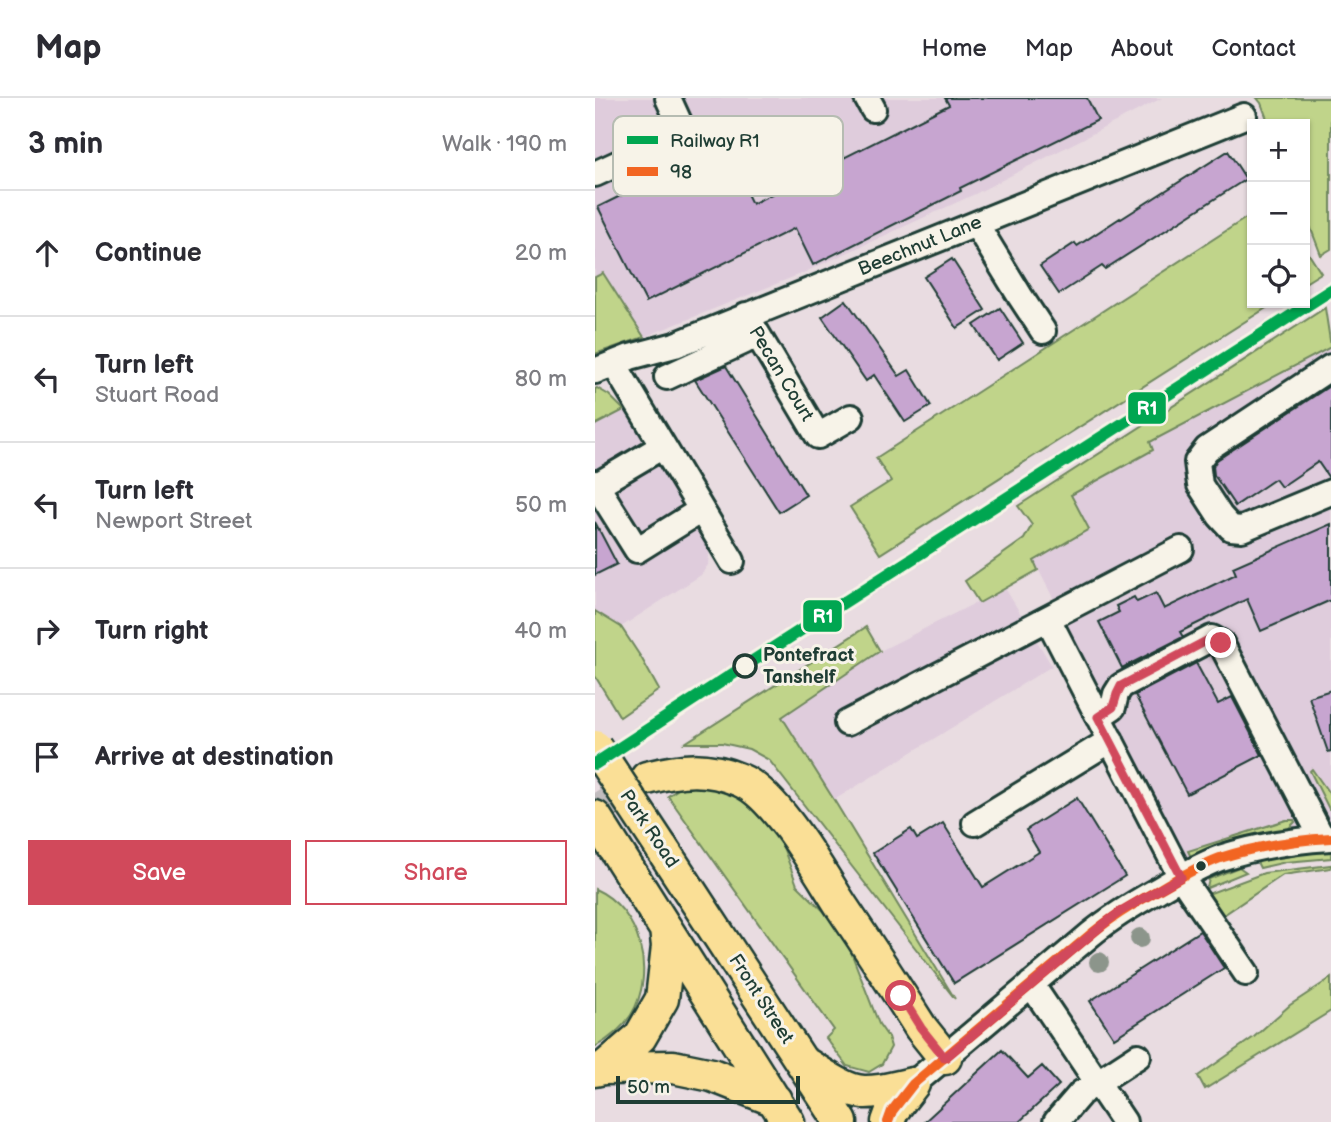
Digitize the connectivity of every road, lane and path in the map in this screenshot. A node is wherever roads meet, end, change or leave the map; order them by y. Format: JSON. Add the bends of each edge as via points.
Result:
{"nodes":[{"id":1,"x":668,"y":98,"type":"edge"},
{"id":2,"x":676,"y":116,"type":"edge"},
{"id":3,"x":1244,"y":116,"type":"dead end"},
{"id":4,"x":613,"y":166,"type":"edge"},
{"id":5,"x":595,"y":174,"type":"edge"},
{"id":6,"x":976,"y":224,"type":"junction"},
{"id":7,"x":751,"y":325,"type":"junction"},
{"id":8,"x":1043,"y":331,"type":"dead end"},
{"id":9,"x":604,"y":367,"type":"edge"},
{"id":10,"x":1331,"y":367,"type":"edge"},
{"id":11,"x":667,"y":377,"type":"dead end"},
{"id":12,"x":851,"y":417,"type":"dead end"},
{"id":13,"x":663,"y":446,"type":"junction"},
{"id":14,"x":596,"y":484,"type":"edge"},
{"id":15,"x":1331,"y":492,"type":"edge"},
{"id":16,"x":701,"y":510,"type":"junction"},
{"id":17,"x":1181,"y":549,"type":"dead end"},
{"id":18,"x":732,"y":561,"type":"dead end"},
{"id":19,"x":1048,"y":619,"type":"junction"},
{"id":20,"x":1098,"y":717,"type":"junction"},
{"id":21,"x":847,"y":723,"type":"dead end"},
{"id":22,"x":1111,"y":740,"type":"junction"},
{"id":23,"x":595,"y":747,"type":"edge"},
{"id":24,"x":647,"y":778,"type":"tunnel mouth"},
{"id":25,"x":595,"y":817,"type":"edge"},
{"id":26,"x":975,"y":823,"type":"dead end"},
{"id":27,"x":1327,"y":838,"type":"edge"},
{"id":28,"x":1181,"y":877,"type":"junction"},
{"id":29,"x":703,"y":911,"type":"joint"},
{"id":30,"x":666,"y":929,"type":"junction"},
{"id":31,"x":1246,"y":973,"type":"dead end"},
{"id":32,"x":1031,"y":984,"type":"junction"},
{"id":33,"x":1138,"y":1056,"type":"dead end"},
{"id":34,"x":945,"y":1058,"type":"junction"},
{"id":35,"x":802,"y":1062,"type":"junction"},
{"id":36,"x":600,"y":1069,"type":"edge"},
{"id":37,"x":1097,"y":1082,"type":"junction"},
{"id":38,"x":913,"y":1084,"type":"junction"},
{"id":39,"x":782,"y":1111,"type":"edge"},
{"id":40,"x":841,"y":1122,"type":"edge"},
{"id":41,"x":888,"y":1122,"type":"edge"},
{"id":42,"x":1056,"y":1122,"type":"edge"},
{"id":43,"x":1124,"y":1122,"type":"edge"}],
"edges":[{"from":1,"to":2,"type":"street"},
{"from":3,"to":6,"type":"street","name":"Beechnut Lane"},
{"from":4,"to":5,"type":"street"},
{"from":6,"to":7,"type":"street","name":"Beechnut Lane"},
{"from":6,"to":8,"type":"street","via":[[1028,291]]},
{"from":7,"to":9,"type":"street","name":"Beechnut Lane"},
{"from":7,"to":11,"type":"street"},
{"from":7,"to":12,"type":"street","name":"Pecan Court","via":[[818,436]]},
{"from":9,"to":13,"type":"street"},
{"from":10,"to":15,"type":"street","via":[[1207,449],[1197,462],[1199,485],[1231,528],[1242,529]]},
{"from":13,"to":14,"type":"street"},
{"from":13,"to":16,"type":"street"},
{"from":14,"to":16,"type":"street","via":[[637,550]]},
{"from":16,"to":18,"type":"street"},
{"from":17,"to":19,"type":"street"},
{"from":19,"to":20,"type":"street"},
{"from":19,"to":21,"type":"street"},
{"from":20,"to":22,"type":"street"},
{"from":20,"to":27,"type":"street","via":[[1113,707],[1121,686],[1212,638],[1221,643]]},
{"from":22,"to":26,"type":"street"},
{"from":22,"to":28,"type":"street"},
{"from":23,"to":29,"type":"main road","name":"Park Road","bridge":true},
{"from":24,"to":34,"type":"main road","via":[[677,771],[711,771],[743,780],[767,799]]},
{"from":25,"to":30,"type":"main road","name":"Park Road"},
{"from":27,"to":28,"type":"street","via":[[1220,859]]},
{"from":28,"to":31,"type":"street"},
{"from":28,"to":32,"type":"street","via":[[1113,917]]},
{"from":29,"to":35,"type":"main road","name":"Front Street"},
{"from":30,"to":36,"type":"main road","via":[[662,999],[640,1037]]},
{"from":30,"to":39,"type":"main road"},
{"from":32,"to":34,"type":"street"},
{"from":32,"to":37,"type":"street"},
{"from":33,"to":37,"type":"street"},
{"from":34,"to":38,"type":"street"},
{"from":35,"to":38,"type":"main road","via":[[861,1092]]},
{"from":35,"to":40,"type":"main road","name":"Front Street"},
{"from":36,"to":39,"type":"main road","via":[[673,1067],[712,1075]]},
{"from":37,"to":42,"type":"street","via":[[1080,1093]]},
{"from":37,"to":43,"type":"street"},
{"from":38,"to":41,"type":"main road"}]}
